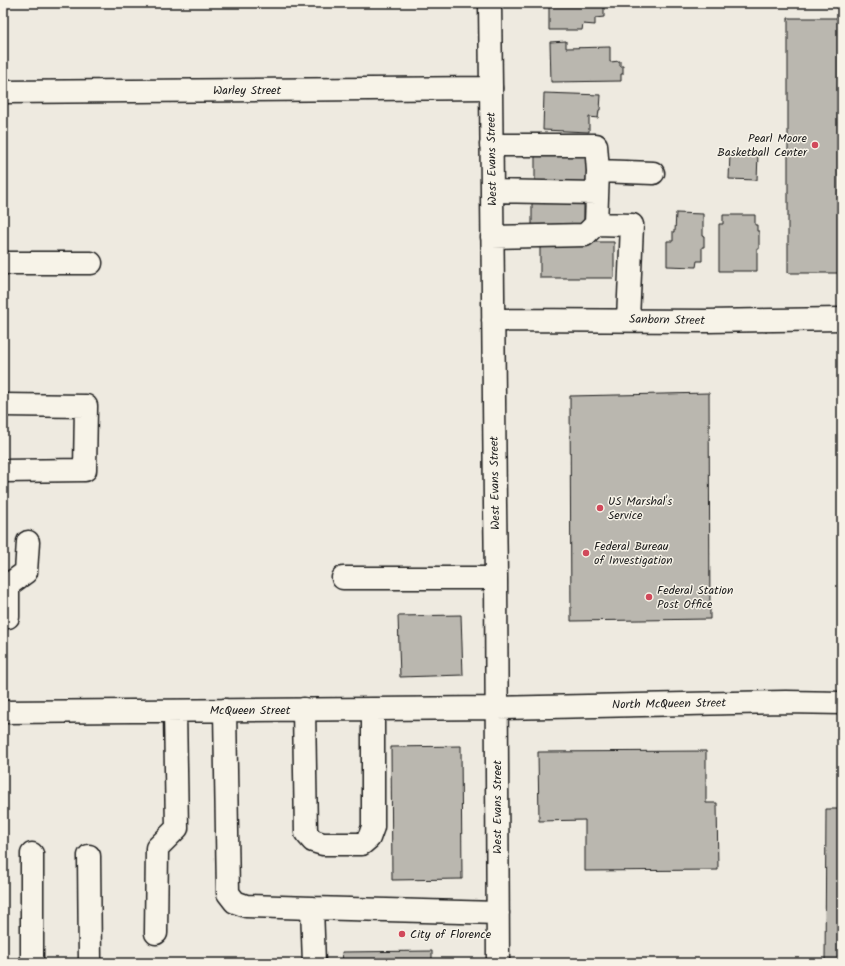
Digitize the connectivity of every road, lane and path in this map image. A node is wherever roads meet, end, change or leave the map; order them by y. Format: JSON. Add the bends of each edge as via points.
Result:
{"nodes":[{"id":1,"x":490,"y":3,"type":"edge"},
{"id":2,"x":491,"y":88,"type":"junction"},
{"id":3,"x":3,"y":92,"type":"edge"},
{"id":4,"x":491,"y":145,"type":"junction"},
{"id":5,"x":598,"y":170,"type":"junction"},
{"id":6,"x":653,"y":173,"type":"dead end"},
{"id":7,"x":492,"y":191,"type":"junction"},
{"id":8,"x":597,"y":193,"type":"junction"},
{"id":9,"x":596,"y":224,"type":"junction"},
{"id":10,"x":492,"y":237,"type":"junction"},
{"id":11,"x":3,"y":263,"type":"edge"},
{"id":12,"x":91,"y":263,"type":"dead end"},
{"id":13,"x":842,"y":319,"type":"edge"},
{"id":14,"x":493,"y":320,"type":"junction"},
{"id":15,"x":628,"y":320,"type":"junction"},
{"id":16,"x":3,"y":405,"type":"edge"},
{"id":17,"x":3,"y":471,"type":"edge"},
{"id":18,"x":28,"y":542,"type":"dead end"},
{"id":19,"x":343,"y":578,"type":"dead end"},
{"id":20,"x":496,"y":578,"type":"junction"},
{"id":21,"x":6,"y":585,"type":"edge"},
{"id":22,"x":8,"y":617,"type":"dead end"},
{"id":23,"x":842,"y":703,"type":"edge"},
{"id":24,"x":497,"y":708,"type":"junction"},
{"id":25,"x":373,"y":709,"type":"junction"},
{"id":26,"x":175,"y":710,"type":"junction"},
{"id":27,"x":226,"y":710,"type":"junction"},
{"id":28,"x":304,"y":710,"type":"junction"},
{"id":29,"x":3,"y":712,"type":"edge"},
{"id":30,"x":32,"y":854,"type":"dead end"},
{"id":31,"x":89,"y":856,"type":"dead end"},
{"id":32,"x":312,"y":908,"type":"junction"},
{"id":33,"x":498,"y":913,"type":"junction"},
{"id":34,"x":156,"y":933,"type":"dead end"},
{"id":35,"x":32,"y":963,"type":"edge"},
{"id":36,"x":90,"y":963,"type":"edge"},
{"id":37,"x":314,"y":963,"type":"edge"},
{"id":38,"x":498,"y":963,"type":"edge"}],
"edges":[{"from":1,"to":2,"type":"street","name":"West Evans Street"},
{"from":2,"to":3,"type":"street","name":"Warley Street"},
{"from":2,"to":4,"type":"street","name":"West Evans Street"},
{"from":4,"to":5,"type":"street","via":[[596,145]]},
{"from":4,"to":7,"type":"street","name":"West Evans Street"},
{"from":5,"to":6,"type":"street"},
{"from":5,"to":8,"type":"street"},
{"from":7,"to":8,"type":"street"},
{"from":7,"to":10,"type":"street","name":"West Evans Street"},
{"from":8,"to":9,"type":"street"},
{"from":9,"to":10,"type":"street","via":[[586,236]]},
{"from":9,"to":15,"type":"street","via":[[632,225]]},
{"from":10,"to":14,"type":"street","name":"West Evans Street"},
{"from":11,"to":12,"type":"street"},
{"from":13,"to":15,"type":"street","name":"Sanborn Street"},
{"from":14,"to":15,"type":"street","name":"Sanborn Street"},
{"from":14,"to":20,"type":"street","name":"West Evans Street"},
{"from":16,"to":17,"type":"street","via":[[86,406],[85,470]]},
{"from":18,"to":21,"type":"street","via":[[26,572]]},
{"from":19,"to":20,"type":"street"},
{"from":20,"to":24,"type":"street","name":"West Evans Street"},
{"from":21,"to":22,"type":"street"},
{"from":23,"to":24,"type":"street","name":"North McQueen Street"},
{"from":24,"to":25,"type":"street","name":"McQueen Street"},
{"from":24,"to":33,"type":"street","name":"West Evans Street"},
{"from":25,"to":28,"type":"street","name":"McQueen Street"},
{"from":25,"to":28,"type":"street","via":[[373,827],[369,838],[362,844],[323,844],[313,841],[306,833]]},
{"from":26,"to":27,"type":"street","name":"McQueen Street"},
{"from":26,"to":29,"type":"street","name":"McQueen Street"},
{"from":26,"to":34,"type":"street","via":[[177,828],[157,848]]},
{"from":27,"to":28,"type":"street","name":"McQueen Street"},
{"from":27,"to":32,"type":"street","via":[[228,893],[235,902],[246,906]]},
{"from":30,"to":35,"type":"street"},
{"from":31,"to":36,"type":"street"},
{"from":32,"to":33,"type":"street"},
{"from":32,"to":37,"type":"street"},
{"from":33,"to":38,"type":"street","name":"West Evans Street"}]}
